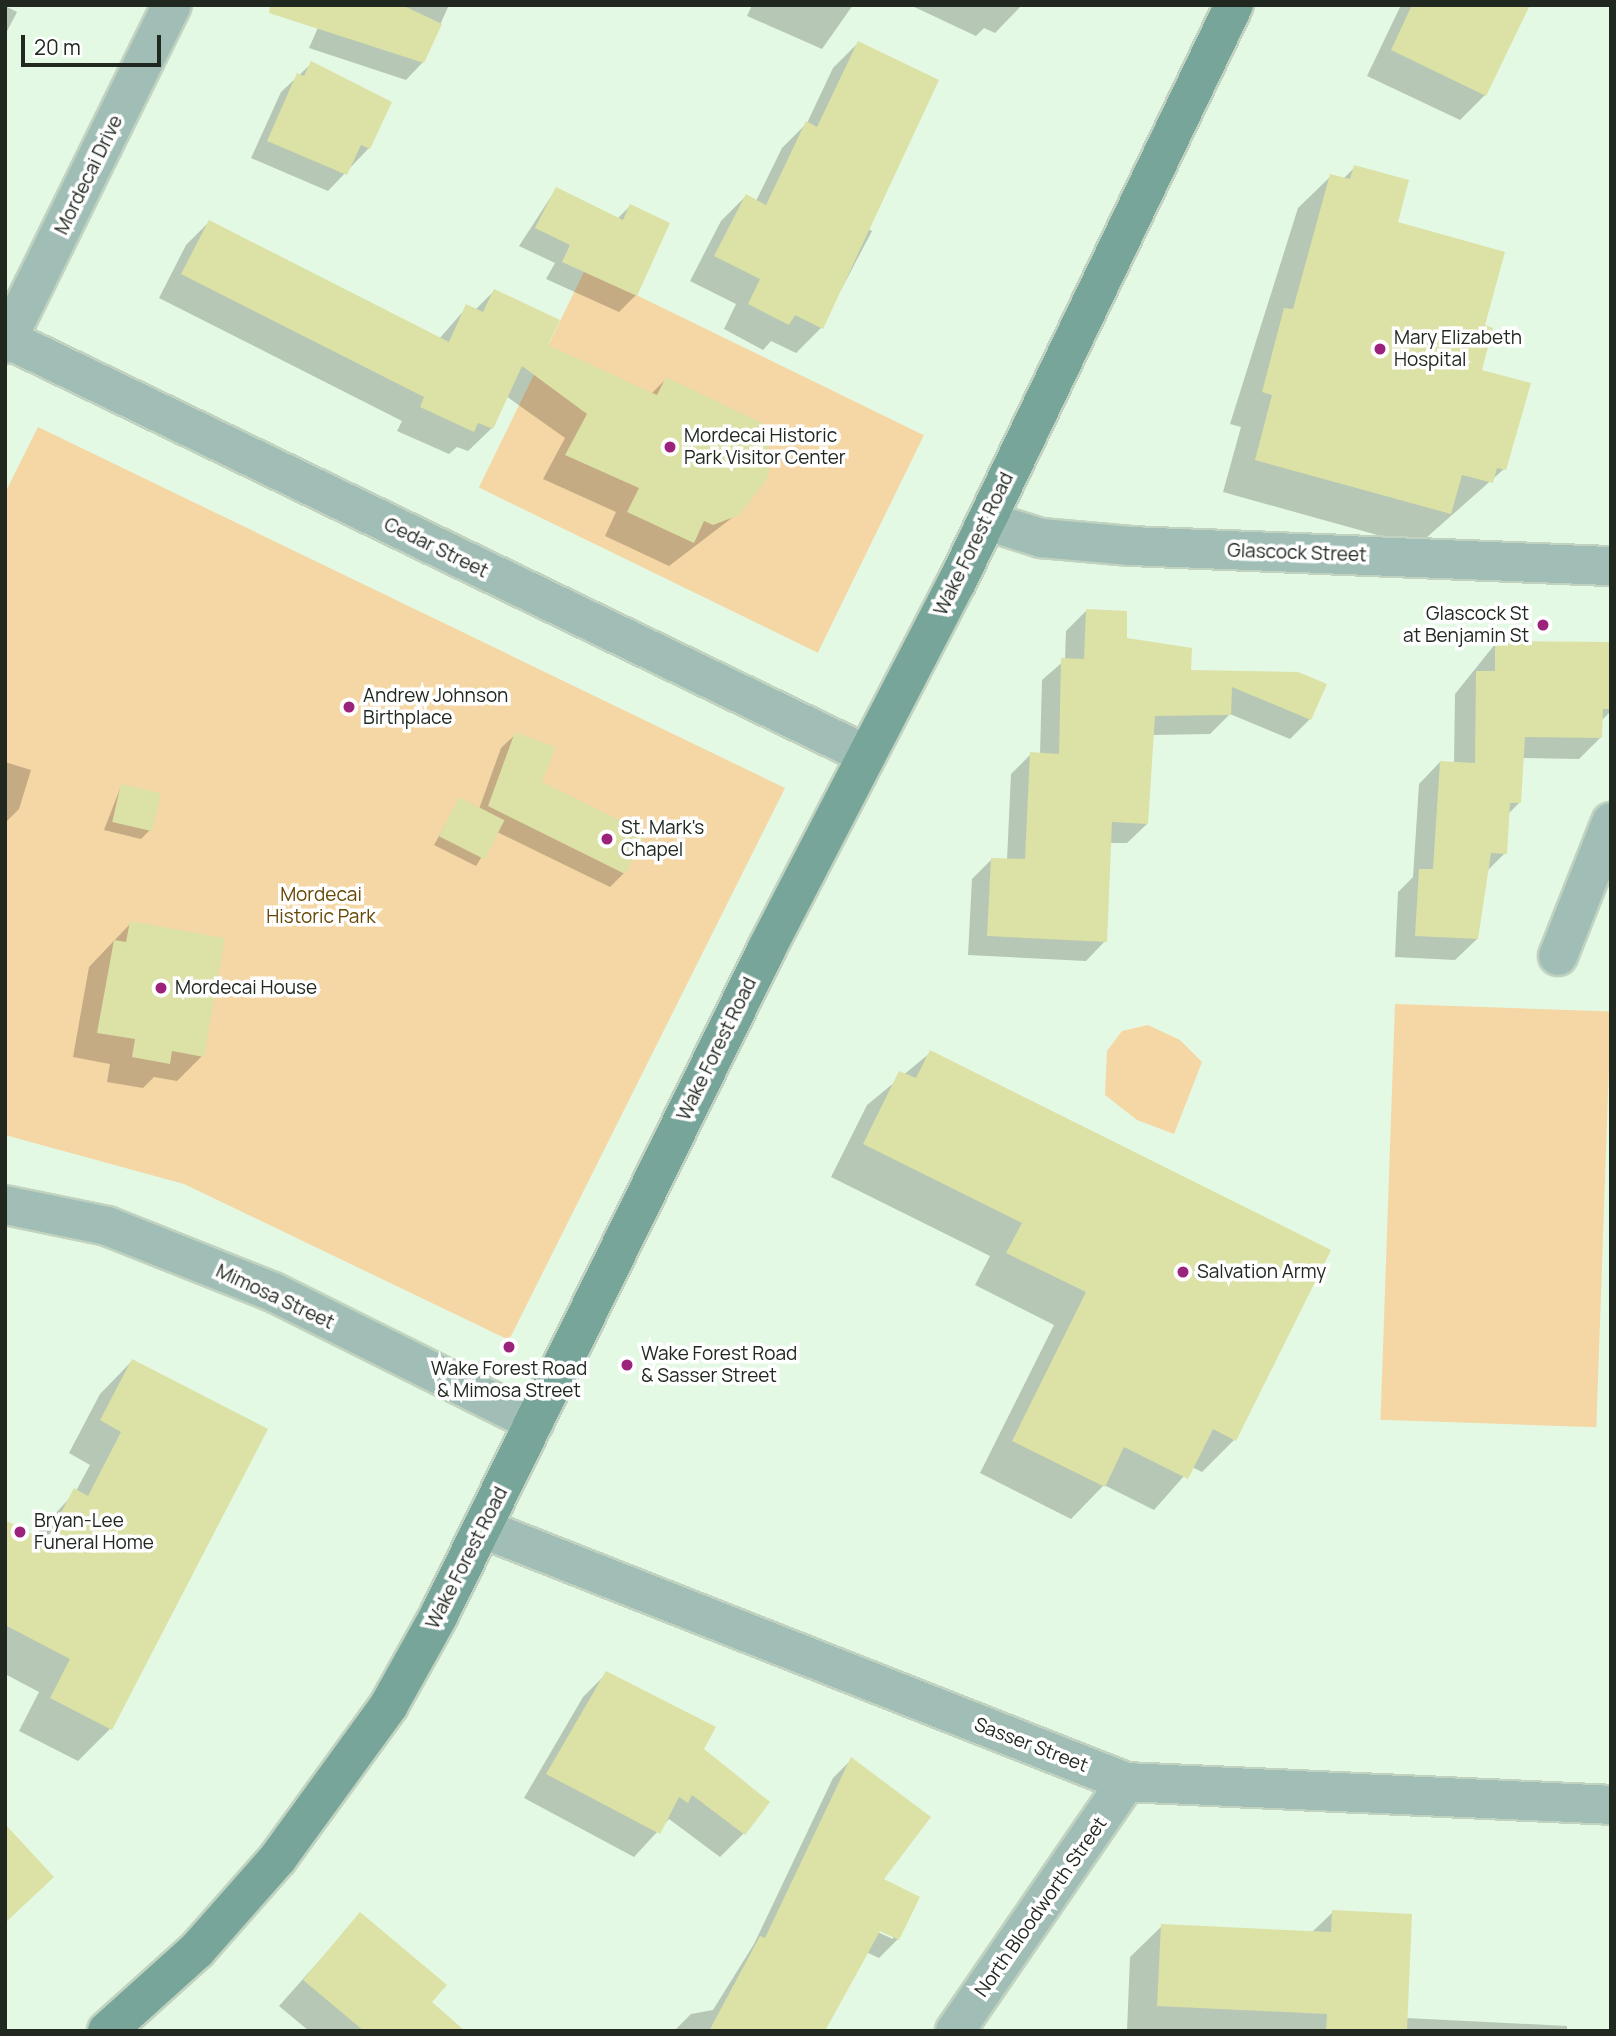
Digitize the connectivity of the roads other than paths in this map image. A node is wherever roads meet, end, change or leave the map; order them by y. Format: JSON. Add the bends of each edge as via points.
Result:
{"nodes":[{"id":1,"x":172,"y":5,"type":"edge"},
{"id":2,"x":1234,"y":5,"type":"edge"},
{"id":3,"x":6,"y":342,"type":"edge"},
{"id":4,"x":987,"y":521,"type":"junction"},
{"id":5,"x":1611,"y":566,"type":"edge"},
{"id":6,"x":865,"y":754,"type":"junction"},
{"id":7,"x":1611,"y":822,"type":"edge"},
{"id":8,"x":1558,"y":956,"type":"dead end"},
{"id":9,"x":5,"y":1205,"type":"edge"},
{"id":10,"x":534,"y":1422,"type":"junction"},
{"id":11,"x":484,"y":1529,"type":"junction"},
{"id":12,"x":1125,"y":1783,"type":"junction"},
{"id":13,"x":1611,"y":1805,"type":"edge"},
{"id":14,"x":107,"y":2031,"type":"edge"},
{"id":15,"x":955,"y":2031,"type":"edge"}],
"edges":[{"from":1,"to":3,"type":"street","name":"Mordecai Drive"},
{"from":2,"to":4,"type":"main road","name":"Wake Forest Road"},
{"from":3,"to":6,"type":"street","name":"Cedar Street"},
{"from":4,"to":5,"type":"street","name":"Glascock Street","via":[[1041,538],[1131,546]]},
{"from":4,"to":6,"type":"main road","name":"Wake Forest Road"},
{"from":6,"to":10,"type":"main road","name":"Wake Forest Road"},
{"from":7,"to":8,"type":"street"},
{"from":9,"to":10,"type":"street","name":"Mimosa Street","via":[[107,1226],[273,1292]]},
{"from":10,"to":11,"type":"main road","name":"Wake Forest Road"},
{"from":11,"to":12,"type":"street","name":"Sasser Street"},
{"from":11,"to":14,"type":"main road","name":"Wake Forest Road","via":[[388,1705],[278,1858],[197,1950]]},
{"from":12,"to":13,"type":"street","name":"Sasser Street"},
{"from":12,"to":15,"type":"street","name":"North Bloodworth Street"}]}
